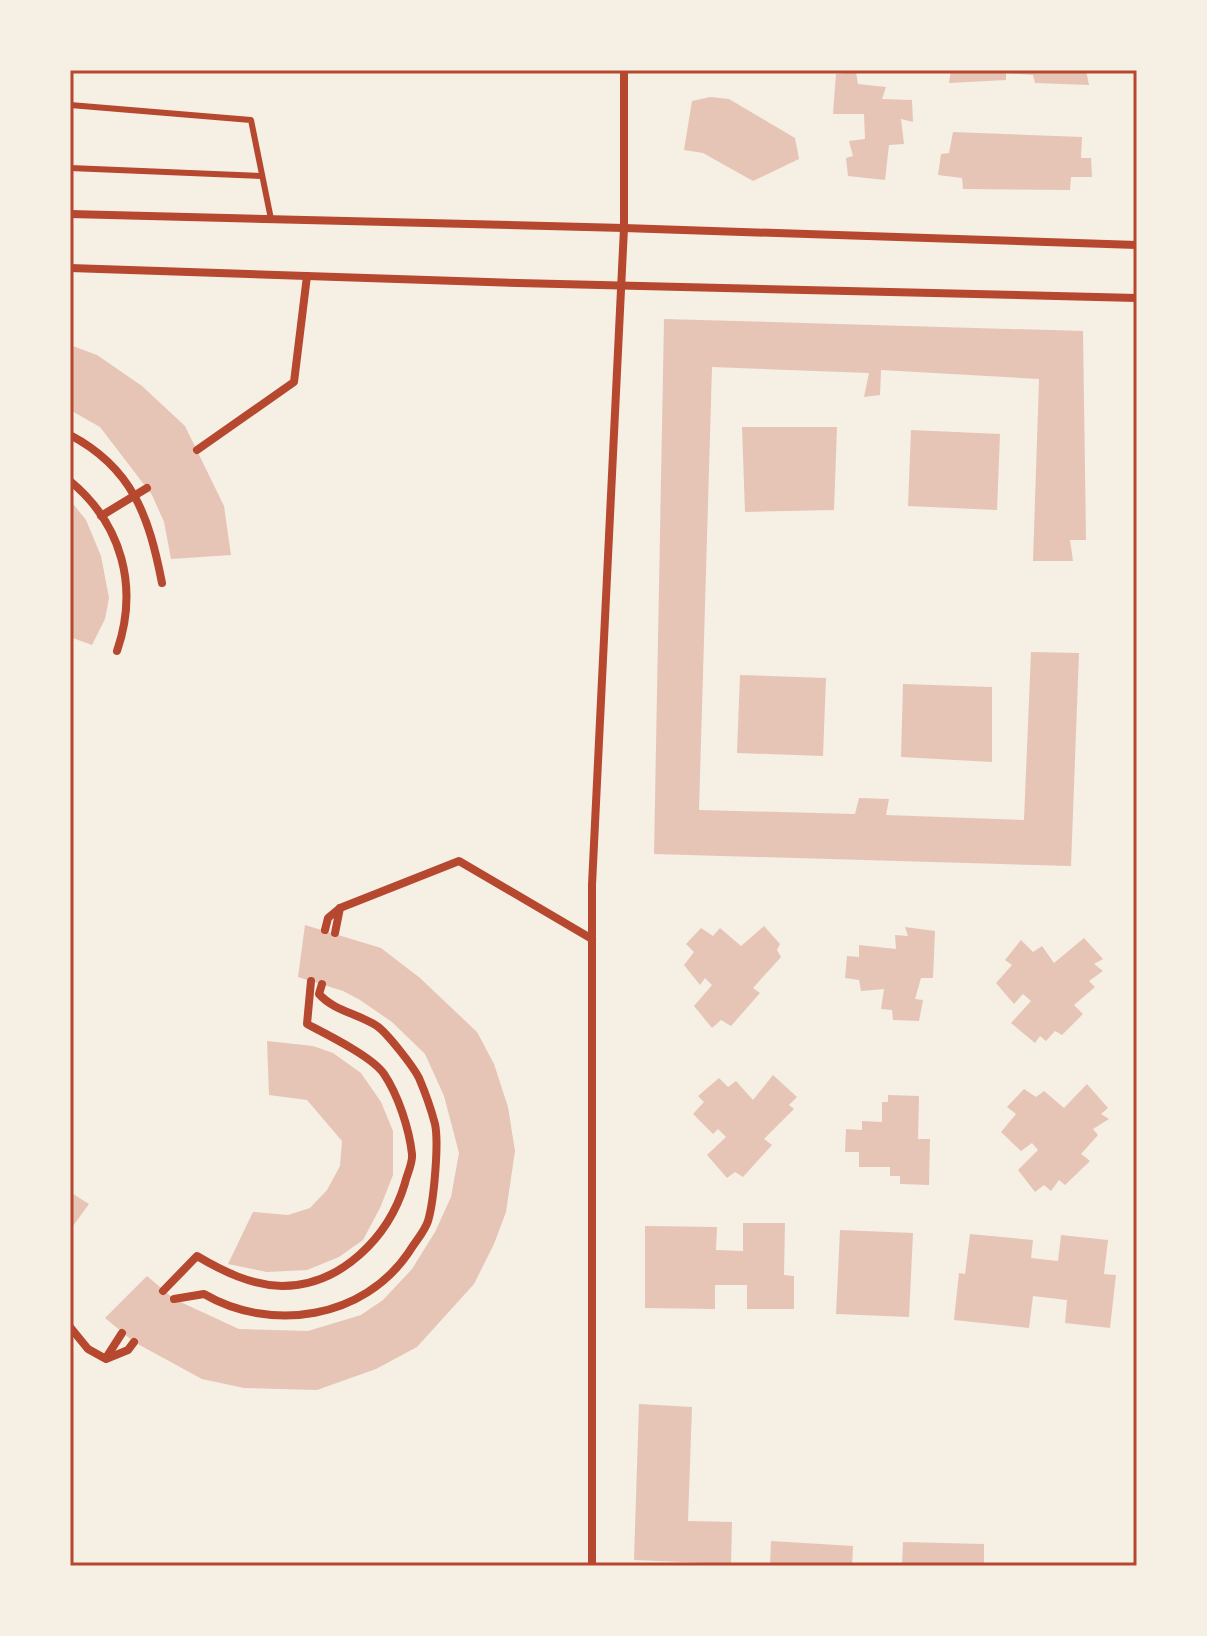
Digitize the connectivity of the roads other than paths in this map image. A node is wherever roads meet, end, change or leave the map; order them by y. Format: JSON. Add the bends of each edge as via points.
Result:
{"nodes":[{"id":1,"x":624,"y":70,"type":"edge"},
{"id":2,"x":70,"y":105,"type":"edge"},
{"id":3,"x":70,"y":168,"type":"edge"},
{"id":4,"x":262,"y":176,"type":"junction"},
{"id":5,"x":70,"y":214,"type":"edge"},
{"id":6,"x":271,"y":219,"type":"junction"},
{"id":7,"x":624,"y":228,"type":"junction"},
{"id":8,"x":1137,"y":245,"type":"edge"},
{"id":9,"x":70,"y":268,"type":"edge"},
{"id":10,"x":307,"y":276,"type":"junction"},
{"id":11,"x":622,"y":286,"type":"junction"},
{"id":12,"x":1137,"y":298,"type":"edge"},
{"id":13,"x":70,"y":435,"type":"edge"},
{"id":14,"x":197,"y":450,"type":"dead end"},
{"id":15,"x":70,"y":481,"type":"edge"},
{"id":16,"x":147,"y":488,"type":"dead end"},
{"id":17,"x":135,"y":496,"type":"junction"},
{"id":18,"x":101,"y":516,"type":"junction"},
{"id":19,"x":162,"y":583,"type":"dead end"},
{"id":20,"x":117,"y":651,"type":"dead end"},
{"id":21,"x":340,"y":908,"type":"junction"},
{"id":22,"x":325,"y":930,"type":"dead end"},
{"id":23,"x":335,"y":933,"type":"dead end"},
{"id":24,"x":592,"y":939,"type":"junction"},
{"id":25,"x":311,"y":981,"type":"dead end"},
{"id":26,"x":322,"y":984,"type":"dead end"},
{"id":27,"x":163,"y":1291,"type":"dead end"},
{"id":28,"x":174,"y":1299,"type":"dead end"},
{"id":29,"x":71,"y":1330,"type":"edge"},
{"id":30,"x":122,"y":1333,"type":"dead end"},
{"id":31,"x":134,"y":1342,"type":"dead end"},
{"id":32,"x":106,"y":1359,"type":"junction"},
{"id":33,"x":592,"y":1566,"type":"edge"}],
"edges":[{"from":1,"to":7,"type":"street"},
{"from":2,"to":4,"type":"lane","via":[[251,120]]},
{"from":3,"to":4,"type":"lane"},
{"from":4,"to":6,"type":"lane"},
{"from":5,"to":6,"type":"street"},
{"from":6,"to":7,"type":"street"},
{"from":7,"to":8,"type":"street"},
{"from":7,"to":11,"type":"street"},
{"from":9,"to":10,"type":"street"},
{"from":10,"to":11,"type":"street"},
{"from":10,"to":14,"type":"street","via":[[294,382]]},
{"from":11,"to":12,"type":"street"},
{"from":11,"to":24,"type":"street"},
{"from":13,"to":17,"type":"street","via":[[119,469]]},
{"from":15,"to":18,"type":"street"},
{"from":16,"to":17,"type":"street"},
{"from":17,"to":18,"type":"street"},
{"from":17,"to":19,"type":"street","via":[[155,545]]},
{"from":18,"to":20,"type":"street","via":[[115,536],[129,595]]},
{"from":21,"to":22,"type":"street","via":[[328,918]]},
{"from":21,"to":23,"type":"street"},
{"from":21,"to":24,"type":"street","via":[[459,861]]},
{"from":24,"to":33,"type":"street"},
{"from":25,"to":27,"type":"street","via":[[307,1024],[383,1071],[402,1112],[413,1157],[402,1193],[366,1251],[311,1282],[247,1282],[197,1256]]},
{"from":26,"to":28,"type":"street","via":[[319,994],[326,1002],[379,1027],[418,1076],[435,1127],[428,1223],[401,1264],[370,1291],[335,1309],[277,1318],[250,1314],[204,1294]]},
{"from":29,"to":32,"type":"street"},
{"from":30,"to":32,"type":"street"},
{"from":31,"to":32,"type":"street"}]}
